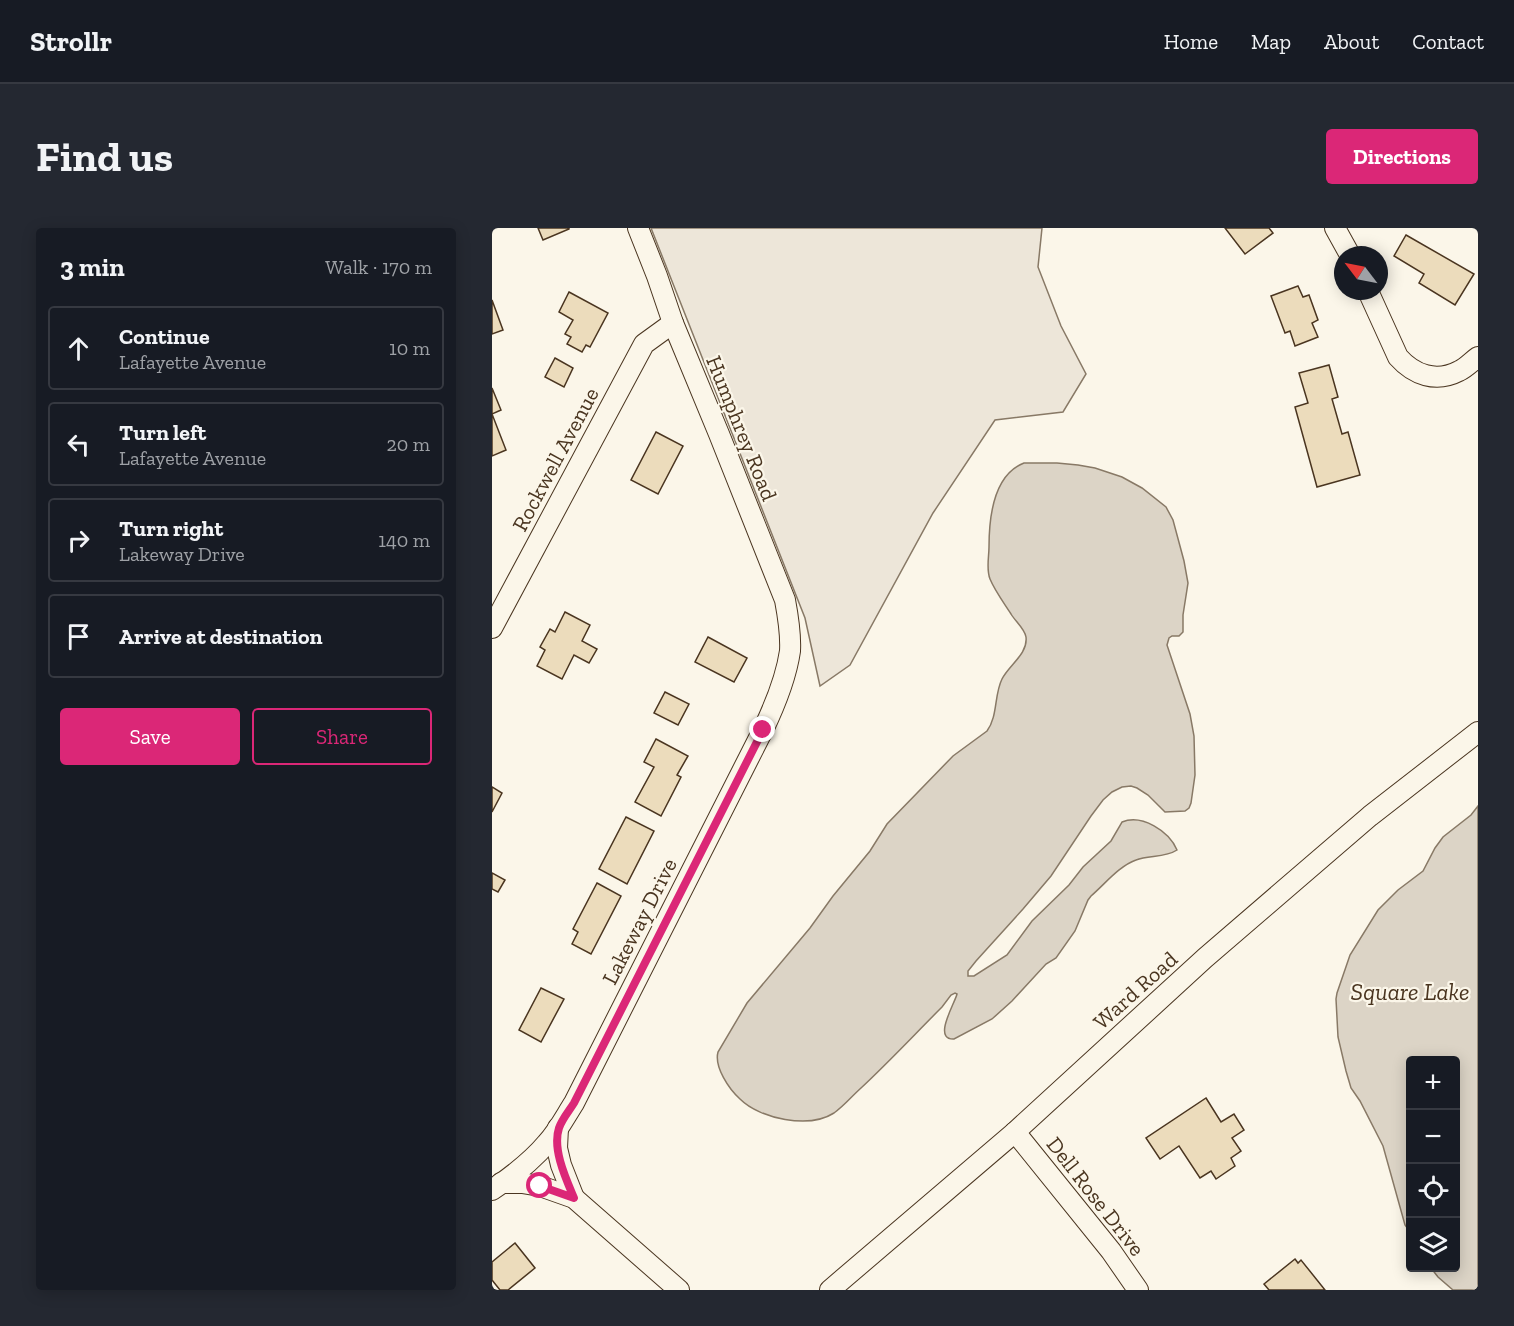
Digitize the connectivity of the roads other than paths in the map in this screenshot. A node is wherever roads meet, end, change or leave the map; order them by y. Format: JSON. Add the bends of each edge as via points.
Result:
{"nodes":[{"id":1,"x":638,"y":228,"type":"edge"},
{"id":2,"x":1335,"y":228,"type":"edge"},
{"id":3,"x":1345,"y":246,"type":"edge"},
{"id":4,"x":1372,"y":300,"type":"edge"},
{"id":5,"x":673,"y":324,"type":"junction"},
{"id":6,"x":1478,"y":357,"type":"edge"},
{"id":7,"x":493,"y":624,"type":"edge"},
{"id":8,"x":790,"y":649,"type":"joint"},
{"id":9,"x":1478,"y":732,"type":"edge"},
{"id":10,"x":558,"y":1128,"type":"junction"},
{"id":11,"x":1015,"y":1132,"type":"junction"},
{"id":12,"x":497,"y":1187,"type":"edge"},
{"id":13,"x":574,"y":1198,"type":"junction"},
{"id":14,"x":679,"y":1290,"type":"edge"},
{"id":15,"x":830,"y":1290,"type":"edge"},
{"id":16,"x":1138,"y":1290,"type":"edge"}],
"edges":[{"from":1,"to":5,"type":"street","name":"Humphrey Road"},
{"from":2,"to":3,"type":"street"},
{"from":4,"to":6,"type":"street","via":[[1398,357],[1418,374],[1444,377]]},
{"from":5,"to":7,"type":"street","name":"Rockwell Avenue","via":[[644,344]]},
{"from":5,"to":8,"type":"street","name":"Humphrey Road","via":[[785,600]]},
{"from":8,"to":10,"type":"street","name":"Lakeway Drive","via":[[785,678],[756,746]]},
{"from":9,"to":11,"type":"street","name":"Ward Road","via":[[1370,816],[1205,958]]},
{"from":10,"to":12,"type":"street","name":"Lakeway Drive","via":[[546,1145]]},
{"from":10,"to":13,"type":"street","via":[[557,1148]]},
{"from":11,"to":15,"type":"street","name":"Ward Road"},
{"from":11,"to":16,"type":"street","name":"Dell Rose Drive"},
{"from":12,"to":13,"type":"street","via":[[522,1183]]},
{"from":13,"to":14,"type":"street"}]}
